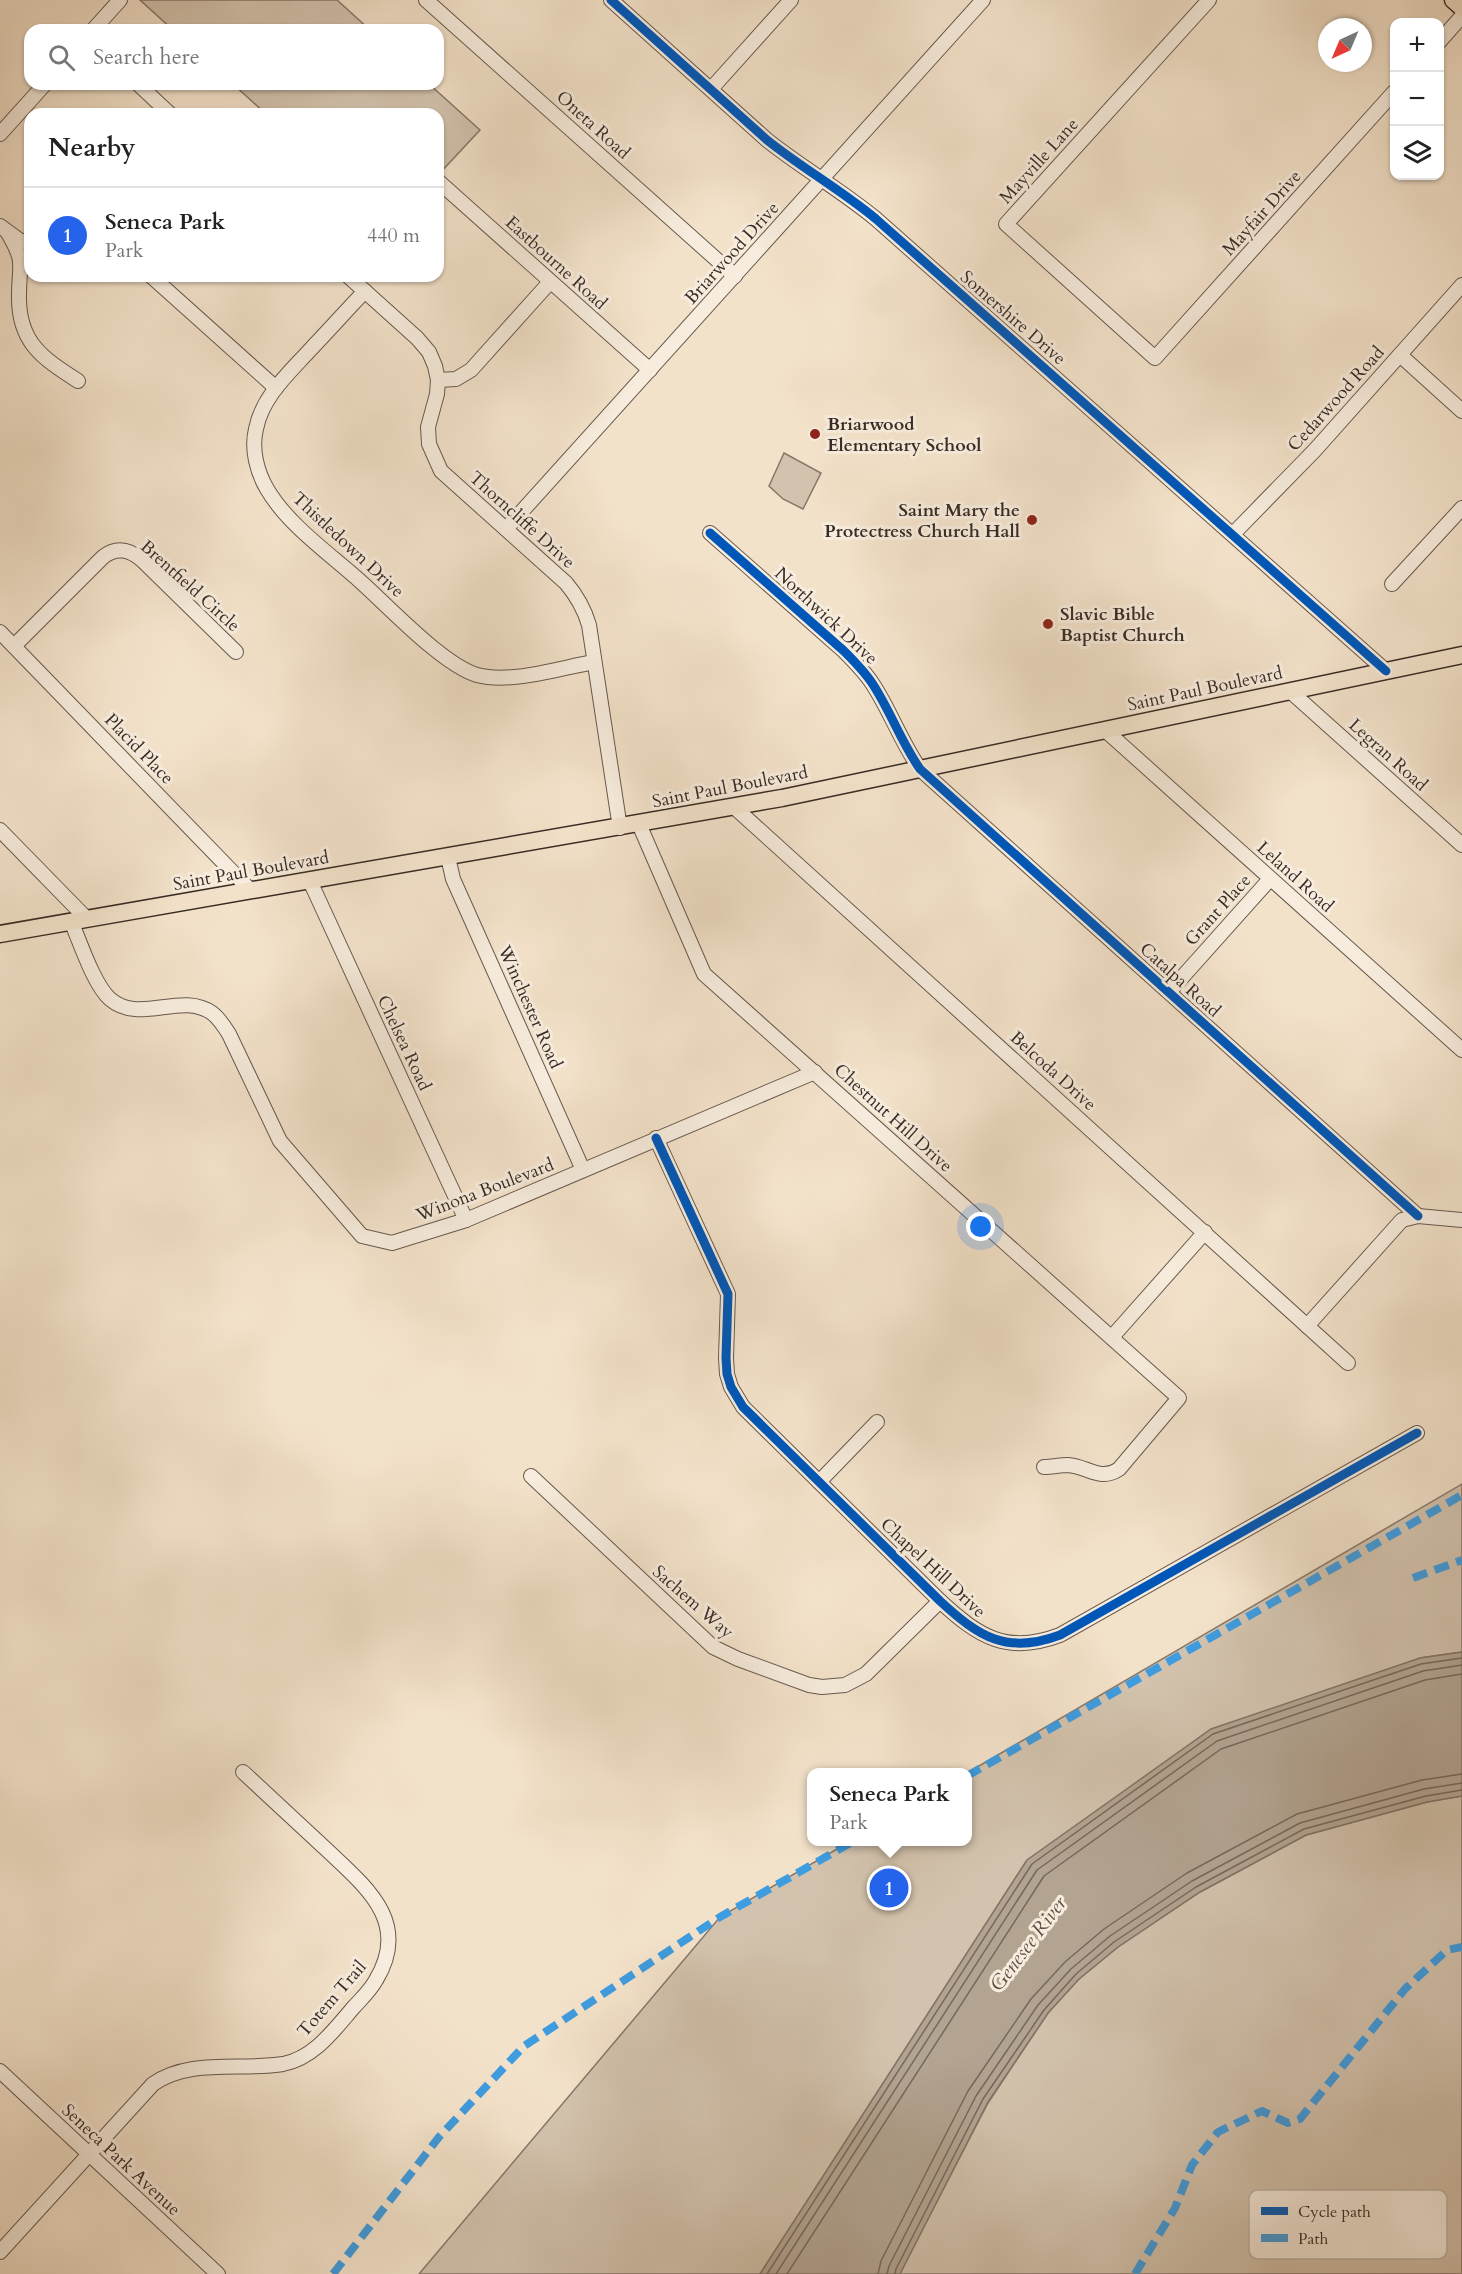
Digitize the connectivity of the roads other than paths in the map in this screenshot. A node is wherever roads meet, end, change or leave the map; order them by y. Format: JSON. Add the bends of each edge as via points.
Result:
{"nodes":[{"id":1,"x":120,"y":0,"type":"edge"},
{"id":2,"x":426,"y":0,"type":"edge"},
{"id":3,"x":611,"y":0,"type":"edge"},
{"id":4,"x":790,"y":0,"type":"edge"},
{"id":5,"x":983,"y":0,"type":"edge"},
{"id":6,"x":1209,"y":0,"type":"edge"},
{"id":7,"x":1453,"y":0,"type":"edge"},
{"id":8,"x":1462,"y":8,"type":"edge"},
{"id":9,"x":1462,"y":16,"type":"edge"},
{"id":10,"x":98,"y":24,"type":"edge"},
{"id":11,"x":1444,"y":36,"type":"edge"},
{"id":12,"x":711,"y":89,"type":"junction"},
{"id":13,"x":40,"y":90,"type":"edge"},
{"id":14,"x":144,"y":90,"type":"edge"},
{"id":15,"x":1390,"y":98,"type":"edge"},
{"id":16,"x":164,"y":108,"type":"edge"},
{"id":17,"x":0,"y":134,"type":"edge"},
{"id":18,"x":822,"y":180,"type":"junction"},
{"id":19,"x":444,"y":186,"type":"edge"},
{"id":20,"x":4,"y":230,"type":"edge"},
{"id":21,"x":24,"y":240,"type":"edge"},
{"id":22,"x":735,"y":276,"type":"junction"},
{"id":23,"x":158,"y":282,"type":"edge"},
{"id":24,"x":355,"y":282,"type":"edge"},
{"id":25,"x":550,"y":282,"type":"junction"},
{"id":26,"x":1462,"y":285,"type":"edge"},
{"id":27,"x":365,"y":291,"type":"junction"},
{"id":28,"x":1400,"y":355,"type":"junction"},
{"id":29,"x":1155,"y":358,"type":"joint"},
{"id":30,"x":650,"y":370,"type":"junction"},
{"id":31,"x":438,"y":380,"type":"junction"},
{"id":32,"x":78,"y":381,"type":"dead end"},
{"id":33,"x":276,"y":388,"type":"junction"},
{"id":34,"x":1462,"y":411,"type":"edge"},
{"id":35,"x":1462,"y":508,"type":"edge"},
{"id":36,"x":506,"y":529,"type":"junction"},
{"id":37,"x":710,"y":533,"type":"dead end"},
{"id":38,"x":1233,"y":534,"type":"junction"},
{"id":39,"x":1392,"y":584,"type":"dead end"},
{"id":40,"x":0,"y":632,"type":"edge"},
{"id":41,"x":15,"y":646,"type":"junction"},
{"id":42,"x":236,"y":652,"type":"dead end"},
{"id":43,"x":1462,"y":655,"type":"edge"},
{"id":44,"x":594,"y":662,"type":"junction"},
{"id":45,"x":1386,"y":671,"type":"junction"},
{"id":46,"x":1290,"y":691,"type":"junction"},
{"id":47,"x":1105,"y":730,"type":"junction"},
{"id":48,"x":920,"y":769,"type":"junction"},
{"id":49,"x":733,"y":806,"type":"junction"},
{"id":50,"x":639,"y":824,"type":"junction"},
{"id":51,"x":620,"y":828,"type":"junction"},
{"id":52,"x":0,"y":830,"type":"edge"},
{"id":53,"x":1462,"y":845,"type":"edge"},
{"id":54,"x":448,"y":857,"type":"junction"},
{"id":55,"x":1270,"y":879,"type":"junction"},
{"id":56,"x":310,"y":881,"type":"junction"},
{"id":57,"x":251,"y":891,"type":"junction"},
{"id":58,"x":79,"y":920,"type":"junction"},
{"id":59,"x":0,"y":934,"type":"edge"},
{"id":60,"x":1169,"y":993,"type":"junction"},
{"id":61,"x":1462,"y":1050,"type":"edge"},
{"id":62,"x":814,"y":1072,"type":"junction"},
{"id":63,"x":656,"y":1138,"type":"junction"},
{"id":64,"x":583,"y":1170,"type":"junction"},
{"id":65,"x":1418,"y":1216,"type":"junction"},
{"id":66,"x":1462,"y":1220,"type":"edge"},
{"id":67,"x":465,"y":1221,"type":"junction"},
{"id":68,"x":1205,"y":1232,"type":"junction"},
{"id":69,"x":1307,"y":1326,"type":"junction"},
{"id":70,"x":1112,"y":1337,"type":"junction"},
{"id":71,"x":1348,"y":1363,"type":"dead end"},
{"id":72,"x":877,"y":1422,"type":"dead end"},
{"id":73,"x":1417,"y":1433,"type":"dead end"},
{"id":74,"x":1044,"y":1467,"type":"dead end"},
{"id":75,"x":531,"y":1476,"type":"dead end"},
{"id":76,"x":819,"y":1482,"type":"junction"},
{"id":77,"x":940,"y":1601,"type":"junction"},
{"id":78,"x":243,"y":1772,"type":"dead end"},
{"id":79,"x":0,"y":2071,"type":"edge"},
{"id":80,"x":88,"y":2154,"type":"junction"},
{"id":81,"x":0,"y":2252,"type":"edge"},
{"id":82,"x":218,"y":2274,"type":"edge"}],
"edges":[{"from":1,"to":10,"type":"street"},
{"from":2,"to":22,"type":"street","name":"Oneta Road"},
{"from":3,"to":12,"type":"street","name":"Somershire Drive"},
{"from":4,"to":12,"type":"street"},
{"from":5,"to":18,"type":"street","name":"Briarwood Drive"},
{"from":6,"to":29,"type":"street","name":"Mayville Lane","via":[[1006,224]]},
{"from":7,"to":8,"type":"main road"},
{"from":9,"to":11,"type":"street"},
{"from":12,"to":18,"type":"street","name":"Somershire Drive","via":[[767,140]]},
{"from":13,"to":17,"type":"street"},
{"from":14,"to":16,"type":"street"},
{"from":15,"to":29,"type":"street","name":"Mayfair Drive"},
{"from":18,"to":22,"type":"street","name":"Briarwood Drive"},
{"from":18,"to":38,"type":"street","name":"Somershire Drive","via":[[876,219]]},
{"from":19,"to":25,"type":"street","name":"Eastbourne Road"},
{"from":20,"to":21,"type":"street"},
{"from":20,"to":32,"type":"street","via":[[21,260],[19,311],[25,334],[41,356]]},
{"from":22,"to":30,"type":"street","name":"Briarwood Drive"},
{"from":23,"to":33,"type":"street"},
{"from":24,"to":27,"type":"street","name":"Thorncliffe Drive"},
{"from":25,"to":30,"type":"street","name":"Eastbourne Road"},
{"from":25,"to":31,"type":"street","via":[[471,369],[456,379]]},
{"from":26,"to":28,"type":"street","name":"Cedarwood Road"},
{"from":27,"to":31,"type":"street","name":"Thorncliffe Drive","via":[[429,352]]},
{"from":27,"to":33,"type":"street","name":"Thistledown Drive"},
{"from":28,"to":34,"type":"street"},
{"from":28,"to":38,"type":"street","name":"Cedarwood Road","via":[[1308,459]]},
{"from":30,"to":36,"type":"street","name":"Briarwood Drive"},
{"from":31,"to":36,"type":"street","name":"Thorncliffe Drive","via":[[428,427],[433,458],[447,478]]},
{"from":33,"to":44,"type":"street","name":"Thistledown Drive","via":[[259,417],[254,442],[257,465],[268,491],[291,519],[435,649],[463,669],[495,677]]},
{"from":35,"to":39,"type":"street"},
{"from":36,"to":44,"type":"street","name":"Thorncliffe Drive","via":[[577,596],[589,625]]},
{"from":37,"to":48,"type":"street","name":"Northwick Drive","via":[[859,666],[880,695]]},
{"from":38,"to":45,"type":"street","name":"Somershire Drive"},
{"from":40,"to":41,"type":"street","name":"Placid Place"},
{"from":41,"to":42,"type":"street","name":"Brentfield Circle","via":[[103,556],[122,550],[142,561]]},
{"from":41,"to":57,"type":"street","name":"Placid Place"},
{"from":43,"to":45,"type":"main road","name":"Saint Paul Boulevard"},
{"from":44,"to":51,"type":"street","name":"Thorncliffe Drive"},
{"from":45,"to":46,"type":"main road","name":"Saint Paul Boulevard"},
{"from":46,"to":47,"type":"main road","name":"Saint Paul Boulevard"},
{"from":46,"to":53,"type":"street","name":"Legran Road"},
{"from":47,"to":48,"type":"main road","name":"Saint Paul Boulevard"},
{"from":47,"to":55,"type":"street","name":"Leland Road"},
{"from":48,"to":49,"type":"main road","name":"Saint Paul Boulevard"},
{"from":48,"to":60,"type":"street","name":"Catalpa Road"},
{"from":49,"to":50,"type":"main road","name":"Saint Paul Boulevard"},
{"from":49,"to":68,"type":"street","name":"Belcoda Drive"},
{"from":50,"to":51,"type":"main road","name":"Saint Paul Boulevard"},
{"from":50,"to":62,"type":"street","name":"Chestnut Hill Drive","via":[[704,974]]},
{"from":51,"to":54,"type":"main road","name":"Saint Paul Boulevard"},
{"from":52,"to":58,"type":"street","name":"Winona Boulevard"},
{"from":54,"to":56,"type":"main road","name":"Saint Paul Boulevard"},
{"from":54,"to":64,"type":"street","name":"Winchester Road","via":[[453,879]]},
{"from":55,"to":60,"type":"street","name":"Grant Place"},
{"from":55,"to":61,"type":"street","name":"Leland Road"},
{"from":56,"to":57,"type":"main road","name":"Saint Paul Boulevard"},
{"from":56,"to":67,"type":"street","name":"Chelsea Road"},
{"from":57,"to":58,"type":"main road","name":"Saint Paul Boulevard"},
{"from":58,"to":59,"type":"main road","name":"Saint Paul Boulevard"},
{"from":58,"to":67,"type":"street","name":"Winona Boulevard","via":[[98,983],[111,1000],[141,1010],[191,1005],[219,1019],[280,1141],[362,1236],[392,1244]]},
{"from":60,"to":65,"type":"street","name":"Catalpa Road"},
{"from":62,"to":63,"type":"street","name":"Winona Boulevard"},
{"from":62,"to":70,"type":"street","name":"Chestnut Hill Drive"},
{"from":63,"to":64,"type":"street","name":"Winona Boulevard"},
{"from":63,"to":76,"type":"street","name":"Chapel Hill Drive","via":[[728,1294],[726,1358],[731,1387],[743,1407]]},
{"from":64,"to":67,"type":"street","name":"Winona Boulevard"},
{"from":65,"to":66,"type":"street"},
{"from":65,"to":69,"type":"street","via":[[1402,1220]]},
{"from":68,"to":69,"type":"street","name":"Belcoda Drive"},
{"from":68,"to":70,"type":"street"},
{"from":69,"to":71,"type":"street","name":"Belcoda Drive"},
{"from":70,"to":74,"type":"street","name":"Chestnut Hill Drive","via":[[1179,1398],[1112,1473],[1100,1475],[1070,1465]]},
{"from":72,"to":76,"type":"street"},
{"from":73,"to":77,"type":"street","name":"Chapel Hill Drive","via":[[1075,1628],[1045,1641],[1017,1644],[987,1637]]},
{"from":75,"to":77,"type":"street","name":"Sachem Way","via":[[713,1647],[809,1685],[845,1685],[866,1674]]},
{"from":76,"to":77,"type":"street","name":"Chapel Hill Drive"},
{"from":78,"to":80,"type":"street","name":"Totem Trail","via":[[378,1902],[389,1937],[381,1973],[330,2034],[305,2055],[283,2064],[224,2067],[166,2076],[146,2090]]},
{"from":79,"to":80,"type":"street","name":"Seneca Park Avenue"},
{"from":80,"to":81,"type":"street","name":"Totem Trail"},
{"from":80,"to":82,"type":"street","name":"Seneca Park Avenue"}]}
